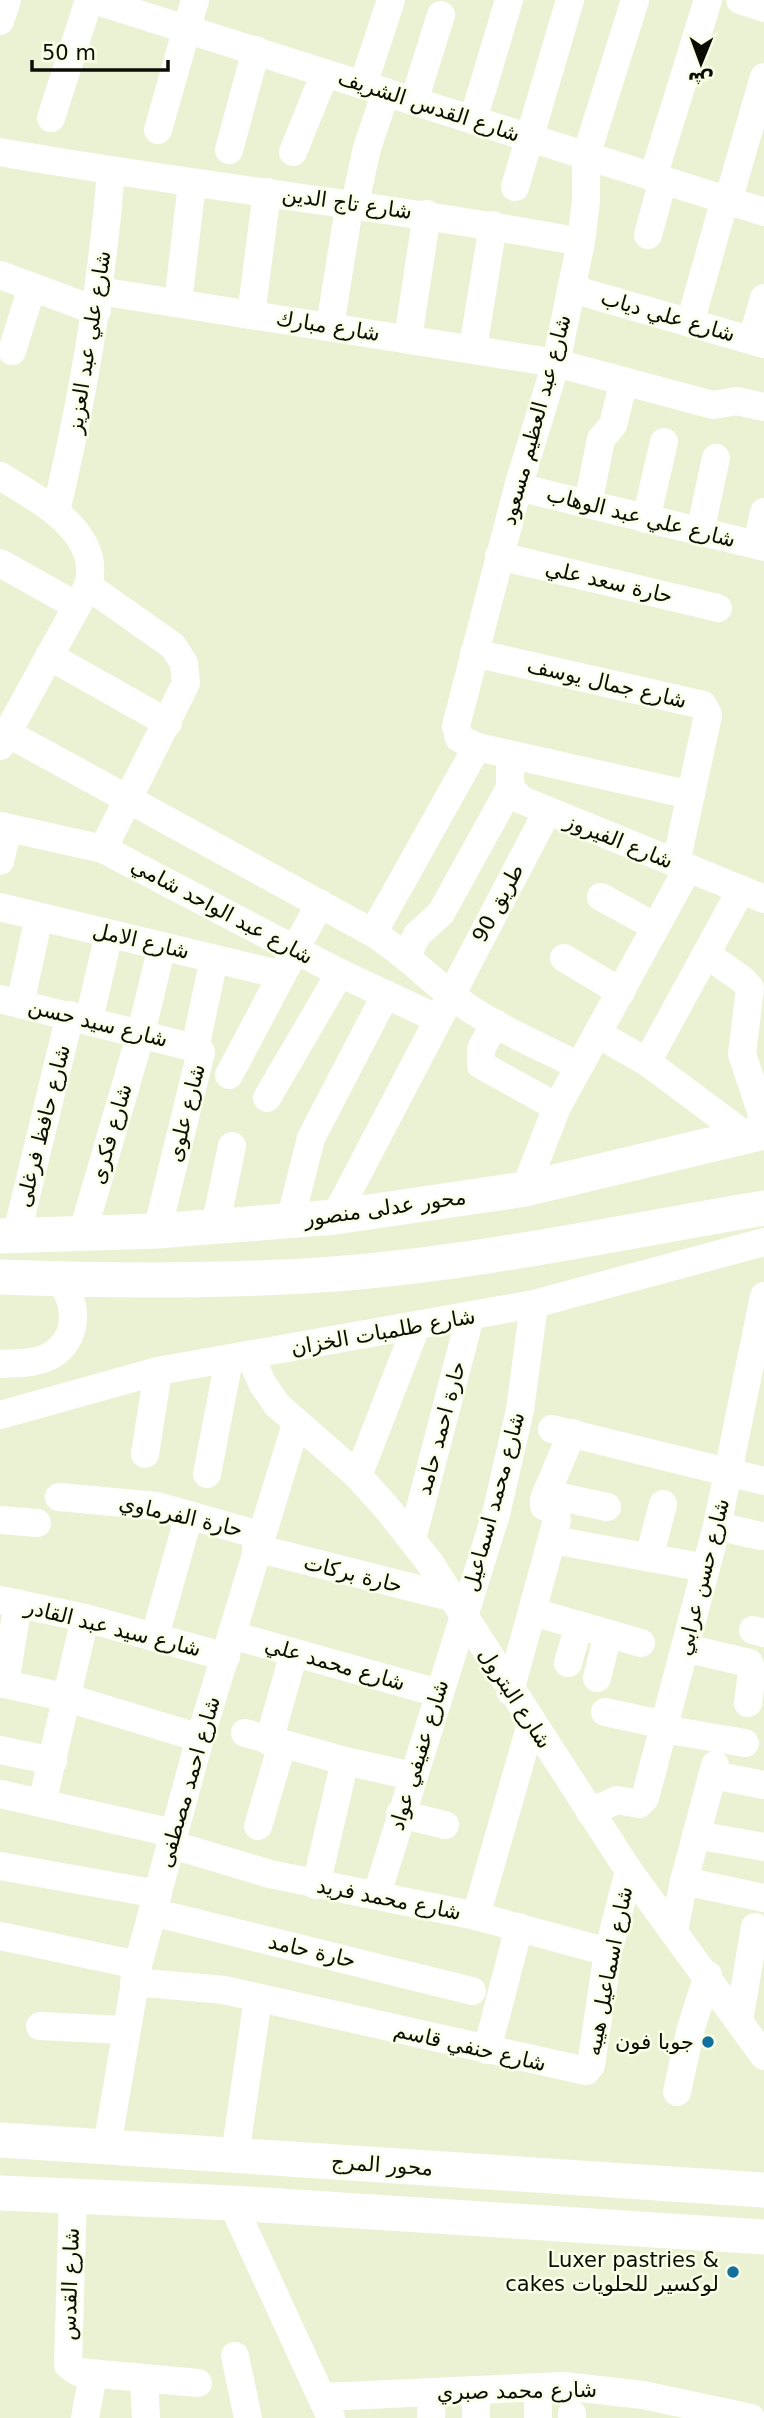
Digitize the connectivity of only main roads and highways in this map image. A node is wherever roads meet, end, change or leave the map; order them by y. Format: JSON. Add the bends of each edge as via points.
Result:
{"nodes":[{"id":1,"x":758,"y":1129,"type":"edge"},
{"id":2,"x":764,"y":1208,"type":"edge"},
{"id":3,"x":8,"y":1237,"type":"edge"},
{"id":4,"x":0,"y":1277,"type":"edge"},
{"id":5,"x":0,"y":2140,"type":"edge"},
{"id":6,"x":764,"y":2190,"type":"edge"},
{"id":7,"x":0,"y":2193,"type":"edge"},
{"id":8,"x":764,"y":2237,"type":"edge"}],
"edges":[{"from":1,"to":3,"type":"main road","name":"محور عدلى منصور","via":[[525,1189],[335,1217]]},
{"from":2,"to":4,"type":"main road","via":[[475,1257],[347,1273],[266,1278]]},
{"from":5,"to":6,"type":"main road","name":"محور المرج"},
{"from":7,"to":8,"type":"main road"}]}
